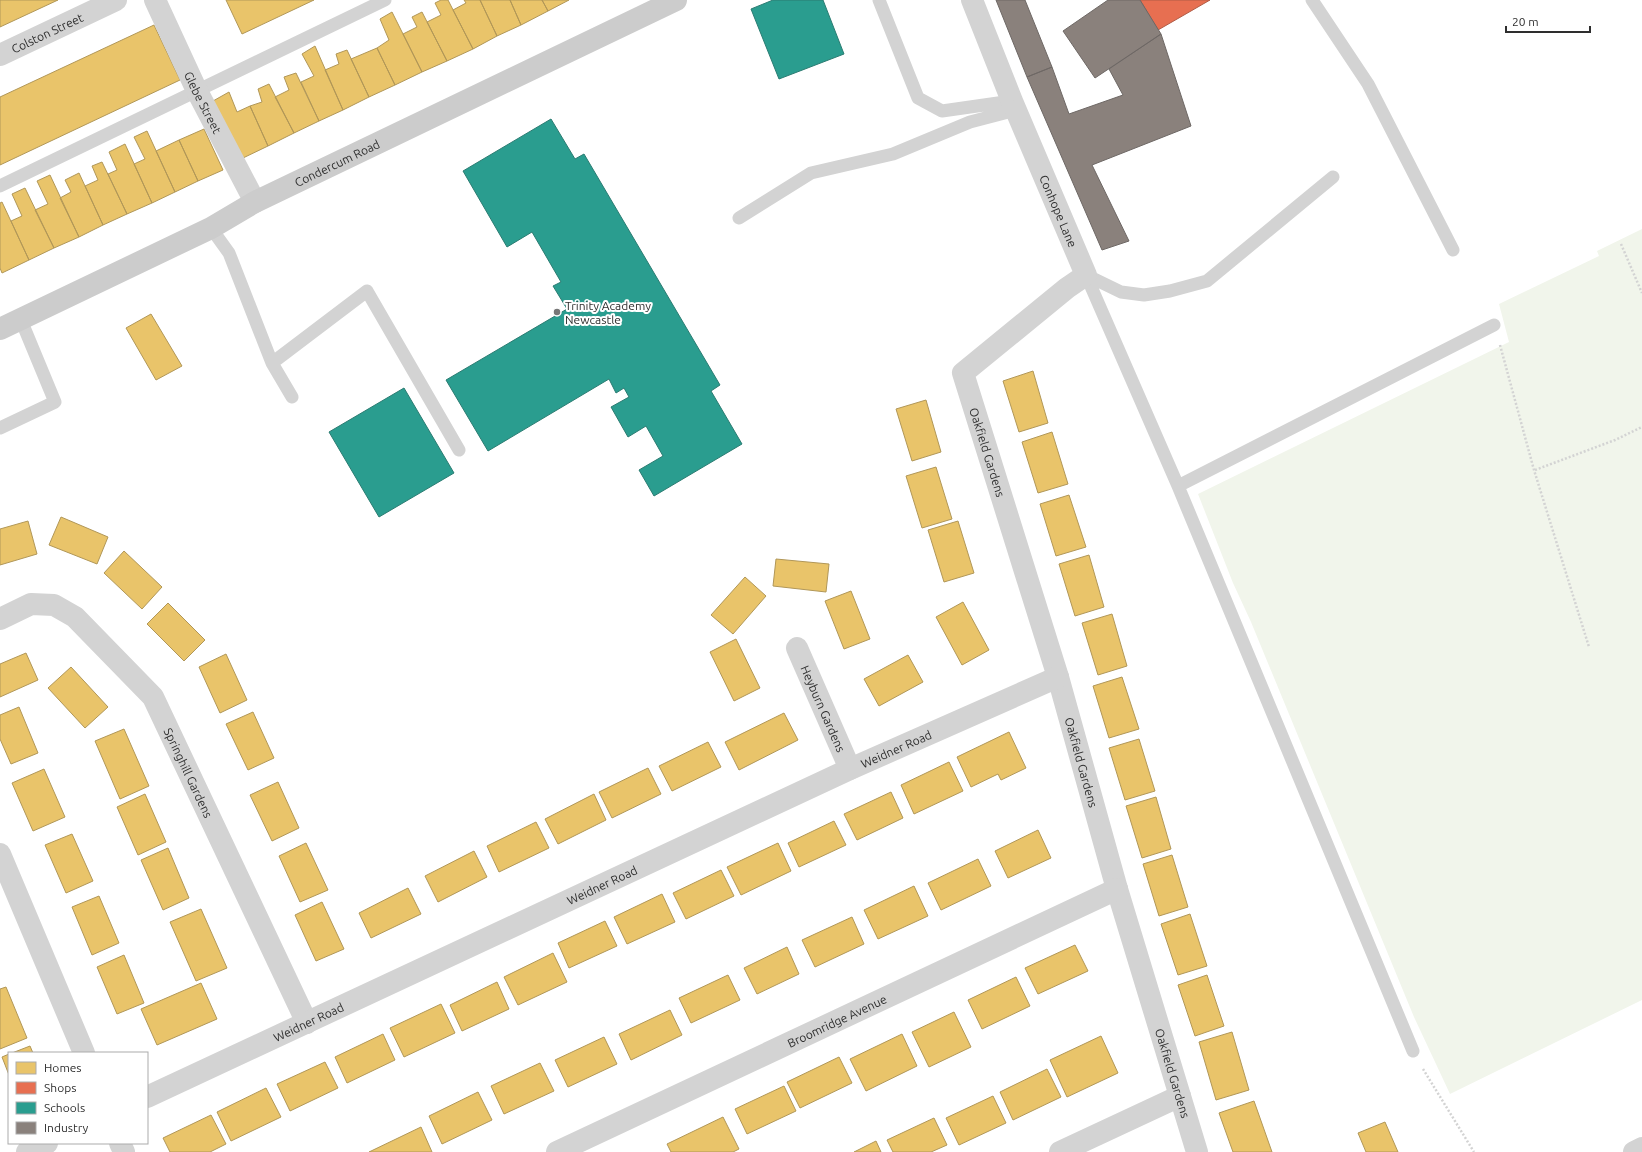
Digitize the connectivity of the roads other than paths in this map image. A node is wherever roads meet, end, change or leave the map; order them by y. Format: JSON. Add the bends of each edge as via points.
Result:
{"nodes":[{"id":1,"x":116,"y":0,"type":"edge"},
{"id":2,"x":155,"y":0,"type":"edge"},
{"id":3,"x":385,"y":0,"type":"edge"},
{"id":4,"x":676,"y":0,"type":"edge"},
{"id":5,"x":879,"y":0,"type":"edge"},
{"id":6,"x":972,"y":0,"type":"edge"},
{"id":7,"x":1312,"y":0,"type":"edge"},
{"id":8,"x":0,"y":55,"type":"edge"},
{"id":9,"x":196,"y":91,"type":"junction"},
{"id":10,"x":1014,"y":106,"type":"junction"},
{"id":11,"x":1333,"y":177,"type":"dead end"},
{"id":12,"x":0,"y":186,"type":"edge"},
{"id":13,"x":255,"y":202,"type":"junction"},
{"id":14,"x":739,"y":218,"type":"dead end"},
{"id":15,"x":211,"y":228,"type":"junction"},
{"id":16,"x":1453,"y":250,"type":"dead end"},
{"id":17,"x":1086,"y":275,"type":"junction"},
{"id":18,"x":21,"y":320,"type":"junction"},
{"id":19,"x":1494,"y":325,"type":"road end"},
{"id":20,"x":0,"y":329,"type":"edge"},
{"id":21,"x":272,"y":363,"type":"junction"},
{"id":22,"x":292,"y":397,"type":"dead end"},
{"id":23,"x":0,"y":428,"type":"edge"},
{"id":24,"x":459,"y":450,"type":"dead end"},
{"id":25,"x":1178,"y":486,"type":"junction"},
{"id":26,"x":0,"y":619,"type":"edge"},
{"id":27,"x":796,"y":648,"type":"dead end"},
{"id":28,"x":1058,"y":676,"type":"junction"},
{"id":29,"x":850,"y":769,"type":"junction"},
{"id":30,"x":0,"y":854,"type":"edge"},
{"id":31,"x":1117,"y":889,"type":"junction"},
{"id":32,"x":307,"y":1023,"type":"junction"},
{"id":33,"x":1413,"y":1051,"type":"road end"},
{"id":34,"x":84,"y":1052,"type":"edge"},
{"id":35,"x":1180,"y":1096,"type":"junction"},
{"id":36,"x":148,"y":1097,"type":"edge"},
{"id":37,"x":44,"y":1144,"type":"edge"},
{"id":38,"x":1642,"y":1148,"type":"edge"},
{"id":39,"x":27,"y":1152,"type":"edge"},
{"id":40,"x":557,"y":1152,"type":"edge"},
{"id":41,"x":1060,"y":1152,"type":"edge"},
{"id":42,"x":1197,"y":1152,"type":"edge"},
{"id":43,"x":1634,"y":1152,"type":"edge"}],
"edges":[{"from":1,"to":8,"type":"street","name":"Colston Street"},
{"from":2,"to":9,"type":"street","name":"Glebe Street"},
{"from":3,"to":9,"type":"lane"},
{"from":4,"to":13,"type":"main road","name":"Condercum Road"},
{"from":5,"to":10,"type":"lane","via":[[918,98],[942,110]]},
{"from":6,"to":10,"type":"street","name":"Conhope Lane"},
{"from":7,"to":16,"type":"lane","via":[[1368,84]]},
{"from":9,"to":12,"type":"lane"},
{"from":9,"to":13,"type":"street","name":"Glebe Street"},
{"from":10,"to":14,"type":"lane","via":[[893,154],[811,172]]},
{"from":10,"to":17,"type":"street","name":"Conhope Lane"},
{"from":11,"to":17,"type":"lane","via":[[1207,281],[1144,295],[1121,292]]},
{"from":13,"to":15,"type":"main road","name":"Condercum Road"},
{"from":15,"to":18,"type":"main road","name":"Condercum Road"},
{"from":15,"to":21,"type":"lane","via":[[228,253]]},
{"from":17,"to":25,"type":"lane"},
{"from":17,"to":28,"type":"street","name":"Oakfield Gardens","via":[[963,373]]},
{"from":18,"to":20,"type":"main road","name":"Condercum Road"},
{"from":18,"to":23,"type":"lane","via":[[55,402]]},
{"from":19,"to":25,"type":"lane"},
{"from":21,"to":22,"type":"lane"},
{"from":21,"to":24,"type":"lane","via":[[367,291]]},
{"from":25,"to":33,"type":"lane"},
{"from":26,"to":32,"type":"street","name":"Springhill Gardens","via":[[31,604],[54,605],[75,617],[153,698]]},
{"from":27,"to":29,"type":"street","name":"Heyburn Gardens"},
{"from":28,"to":29,"type":"street","name":"Weidner Road"},
{"from":28,"to":31,"type":"street","name":"Oakfield Gardens"},
{"from":29,"to":32,"type":"street","name":"Weidner Road"},
{"from":30,"to":34,"type":"street"},
{"from":31,"to":35,"type":"street","name":"Oakfield Gardens"},
{"from":31,"to":40,"type":"street","name":"Broomridge Avenue"},
{"from":32,"to":36,"type":"street","name":"Weidner Road"},
{"from":35,"to":41,"type":"street"},
{"from":35,"to":42,"type":"street","name":"Oakfield Gardens"},
{"from":37,"to":39,"type":"street"},
{"from":38,"to":43,"type":"street"}]}
